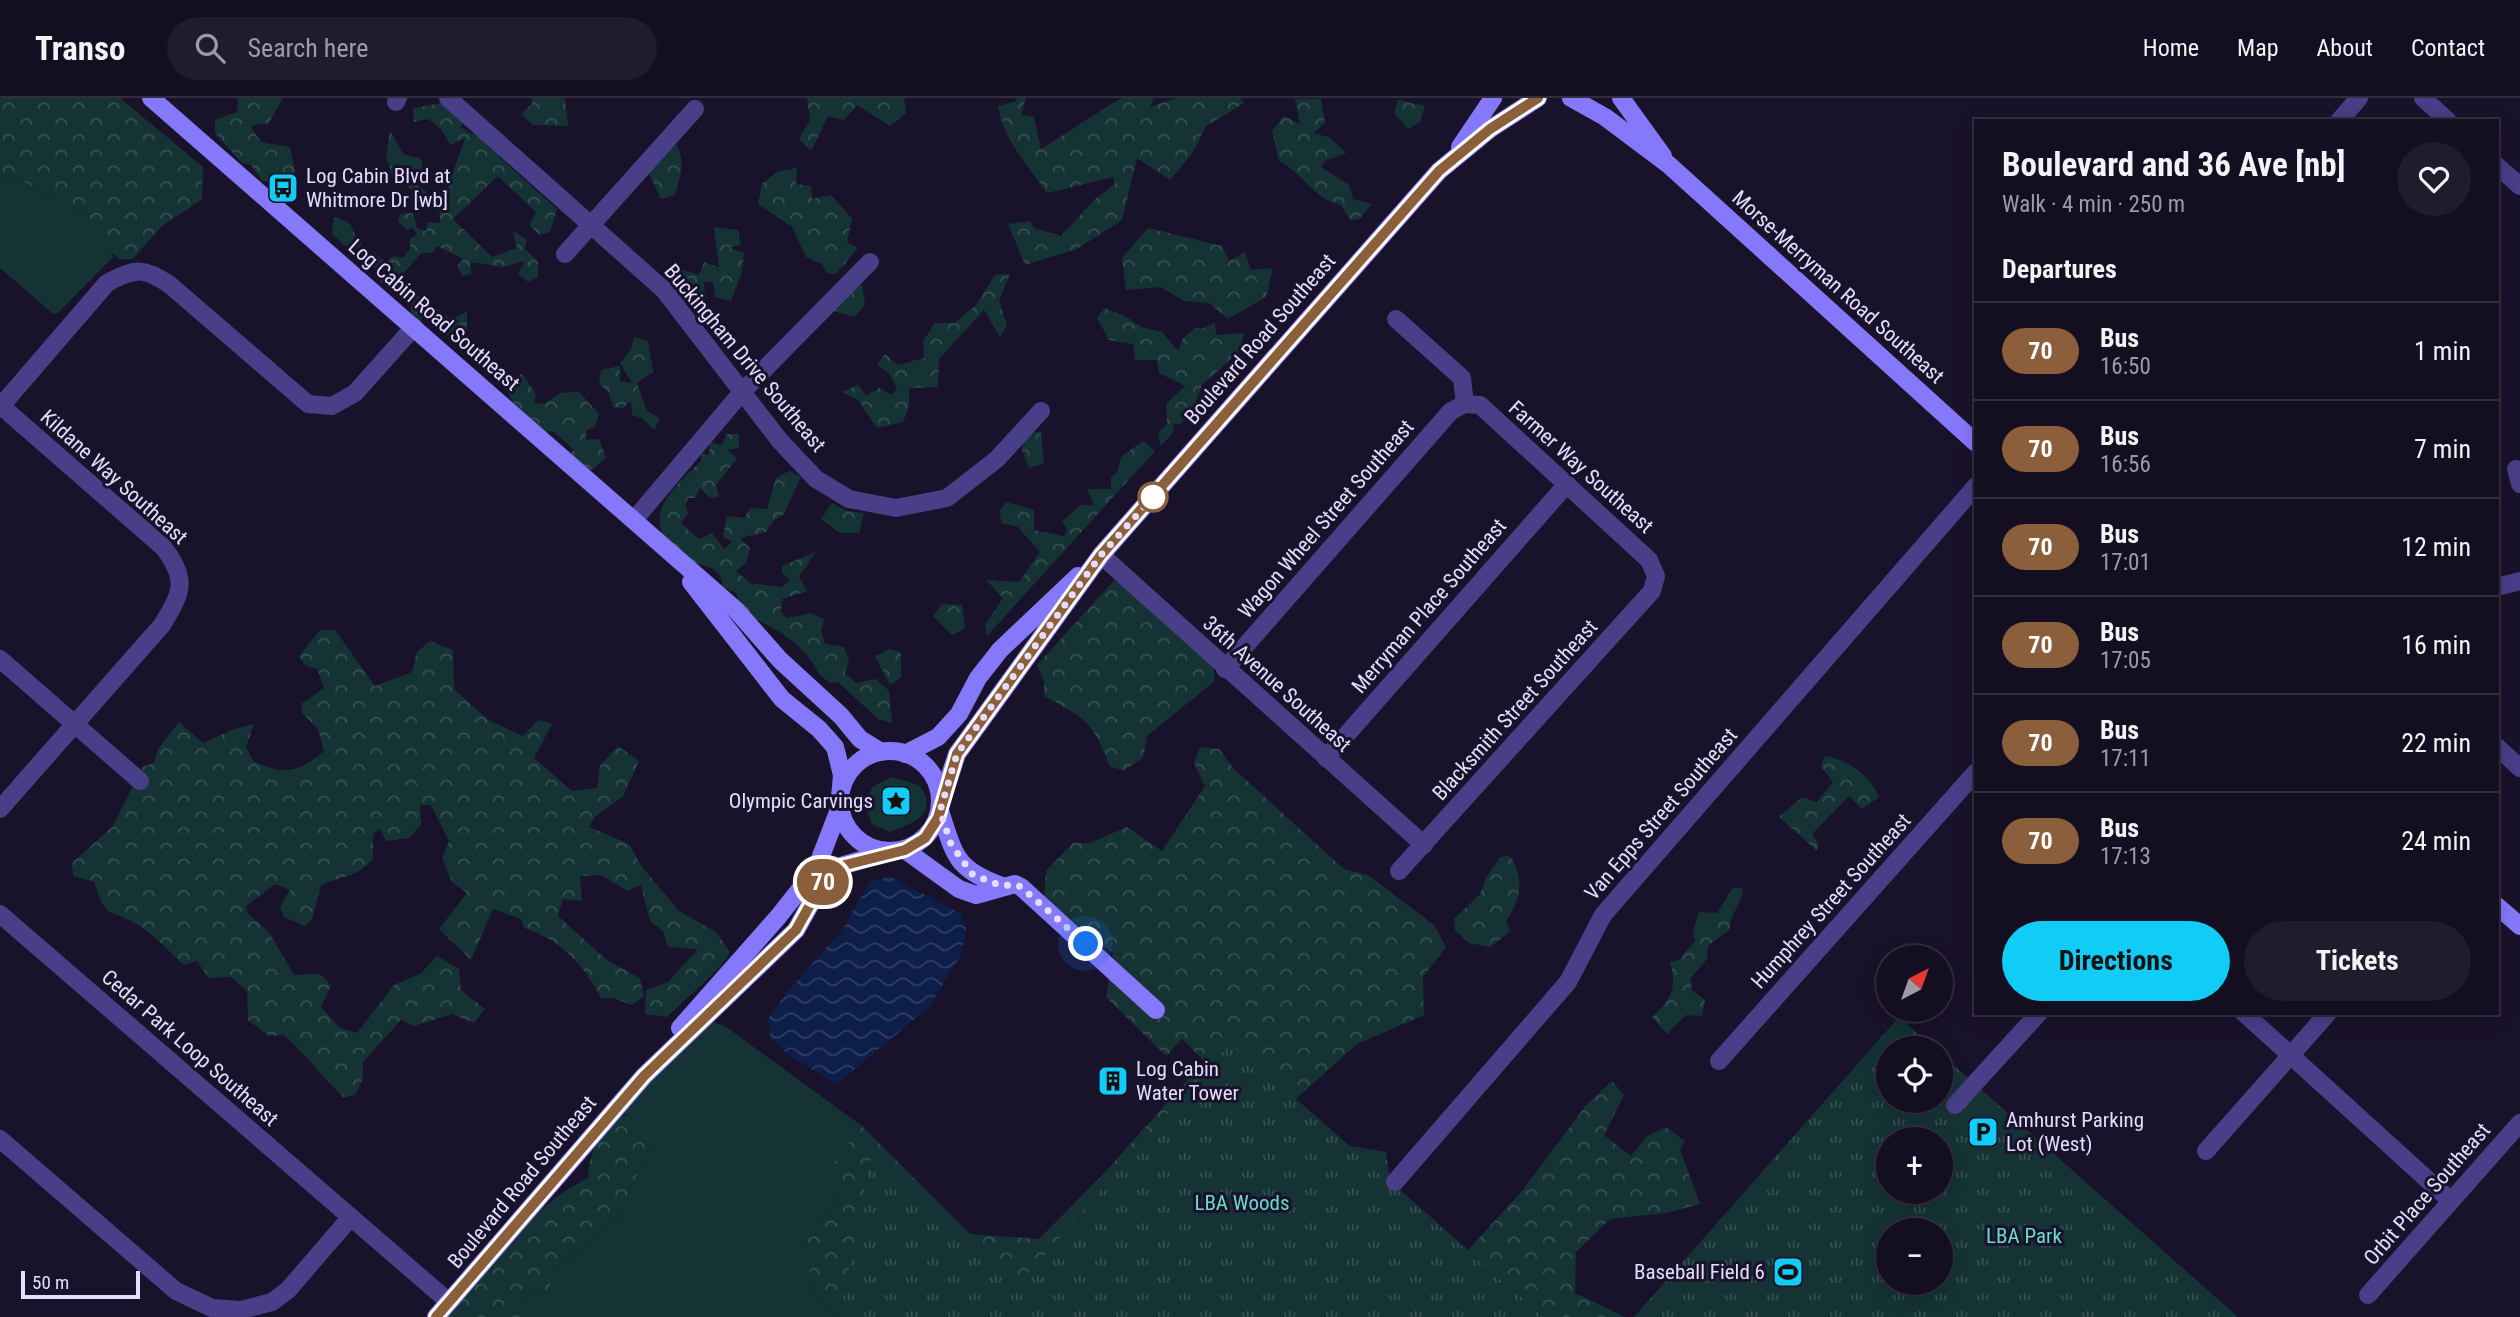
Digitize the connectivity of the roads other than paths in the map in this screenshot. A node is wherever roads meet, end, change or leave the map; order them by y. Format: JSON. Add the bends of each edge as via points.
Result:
{"nodes":[{"id":1,"x":151,"y":98,"type":"edge"},
{"id":2,"x":448,"y":98,"type":"edge"},
{"id":3,"x":1493,"y":98,"type":"edge"},
{"id":4,"x":1538,"y":98,"type":"edge"},
{"id":5,"x":1571,"y":98,"type":"edge"},
{"id":6,"x":1621,"y":98,"type":"edge"},
{"id":7,"x":2359,"y":98,"type":"edge"},
{"id":8,"x":2423,"y":98,"type":"edge"},
{"id":9,"x":695,"y":109,"type":"dead end"},
{"id":10,"x":2341,"y":119,"type":"edge"},
{"id":11,"x":2446,"y":119,"type":"edge"},
{"id":12,"x":1455,"y":155,"type":"junction"},
{"id":13,"x":1669,"y":165,"type":"junction"},
{"id":14,"x":593,"y":224,"type":"junction"},
{"id":15,"x":565,"y":254,"type":"dead end"},
{"id":16,"x":870,"y":262,"type":"dead end"},
{"id":17,"x":1396,"y":319,"type":"dead end"},
{"id":18,"x":414,"y":327,"type":"junction"},
{"id":19,"x":742,"y":392,"type":"junction"},
{"id":20,"x":1465,"y":404,"type":"junction"},
{"id":21,"x":1,"y":405,"type":"edge"},
{"id":22,"x":1041,"y":411,"type":"dead end"},
{"id":23,"x":1974,"y":441,"type":"edge"},
{"id":24,"x":1567,"y":484,"type":"junction"},
{"id":25,"x":1974,"y":488,"type":"edge"},
{"id":26,"x":634,"y":520,"type":"junction"},
{"id":27,"x":655,"y":539,"type":"junction"},
{"id":28,"x":1101,"y":555,"type":"junction"},
{"id":29,"x":1656,"y":576,"type":"joint"},
{"id":30,"x":2520,"y":581,"type":"edge"},
{"id":31,"x":2499,"y":586,"type":"edge"},
{"id":32,"x":0,"y":659,"type":"edge"},
{"id":33,"x":1225,"y":669,"type":"junction"},
{"id":34,"x":76,"y":725,"type":"junction"},
{"id":35,"x":2499,"y":749,"type":"edge"},
{"id":36,"x":881,"y":752,"type":"junction"},
{"id":37,"x":905,"y":754,"type":"junction"},
{"id":38,"x":1326,"y":758,"type":"junction"},
{"id":39,"x":2520,"y":768,"type":"edge"},
{"id":40,"x":1974,"y":774,"type":"edge"},
{"id":41,"x":140,"y":781,"type":"dead end"},
{"id":42,"x":840,"y":802,"type":"junction"},
{"id":43,"x":940,"y":808,"type":"junction"},
{"id":44,"x":0,"y":809,"type":"edge"},
{"id":45,"x":1424,"y":845,"type":"junction"},
{"id":46,"x":896,"y":851,"type":"junction"},
{"id":47,"x":1399,"y":871,"type":"dead end"},
{"id":48,"x":1002,"y":886,"type":"junction"},
{"id":49,"x":2499,"y":908,"type":"edge"},
{"id":50,"x":0,"y":914,"type":"edge"},
{"id":51,"x":2520,"y":926,"type":"edge"},
{"id":52,"x":1156,"y":1010,"type":"dead end"},
{"id":53,"x":2037,"y":1015,"type":"edge"},
{"id":54,"x":2246,"y":1015,"type":"edge"},
{"id":55,"x":2326,"y":1015,"type":"edge"},
{"id":56,"x":2290,"y":1056,"type":"junction"},
{"id":57,"x":1719,"y":1061,"type":"dead end"},
{"id":58,"x":644,"y":1076,"type":"junction"},
{"id":59,"x":1955,"y":1105,"type":"dead end"},
{"id":60,"x":2520,"y":1123,"type":"edge"},
{"id":61,"x":0,"y":1139,"type":"edge"},
{"id":62,"x":2206,"y":1151,"type":"dead end"},
{"id":63,"x":1395,"y":1182,"type":"dead end"},
{"id":64,"x":2451,"y":1201,"type":"junction"},
{"id":65,"x":351,"y":1217,"type":"junction"},
{"id":66,"x":2368,"y":1295,"type":"dead end"},
{"id":67,"x":449,"y":1303,"type":"junction"},
{"id":68,"x":436,"y":1317,"type":"edge"}],
"edges":[{"from":1,"to":18,"type":"street","name":"Log Cabin Road Southeast"},
{"from":2,"to":14,"type":"street","name":"Buckingham Drive Southeast"},
{"from":3,"to":12,"type":"street","name":"Boulevard Road Southeast"},
{"from":4,"to":12,"type":"street","name":"Boulevard Road Southeast"},
{"from":5,"to":13,"type":"street","name":"Morse-Merryman Road Southeast","via":[[1605,117]]},
{"from":6,"to":13,"type":"street","name":"Morse-Merryman Road Southeast"},
{"from":7,"to":10,"type":"street"},
{"from":8,"to":11,"type":"street"},
{"from":9,"to":14,"type":"street"},
{"from":12,"to":28,"type":"street","name":"Boulevard Road Southeast"},
{"from":13,"to":23,"type":"street","name":"Morse-Merryman Road Southeast"},
{"from":14,"to":15,"type":"street"},
{"from":14,"to":19,"type":"street","name":"Buckingham Drive Southeast","via":[[664,290]]},
{"from":16,"to":19,"type":"street"},
{"from":17,"to":20,"type":"street","via":[[1462,378]]},
{"from":18,"to":21,"type":"street","via":[[355,393],[332,406],[307,404],[170,285],[150,272],[130,271],[107,284]]},
{"from":18,"to":26,"type":"street","name":"Log Cabin Road Southeast"},
{"from":19,"to":22,"type":"street","name":"Buckingham Drive Southeast","via":[[816,479],[849,499],[896,508],[947,498],[998,459]]},
{"from":19,"to":26,"type":"street"},
{"from":20,"to":24,"type":"street","name":"Farmer Way Southeast","via":[[1480,405]]},
{"from":20,"to":33,"type":"street","name":"Wagon Wheel Street Southeast","via":[[1451,411]]},
{"from":21,"to":34,"type":"street","name":"Kildane Way Southeast","via":[[164,548],[179,569],[181,594],[162,625]]},
{"from":24,"to":29,"type":"street","name":"Farmer Way Southeast","via":[[1649,560]]},
{"from":24,"to":38,"type":"street","name":"Merryman Place Southeast"},
{"from":25,"to":63,"type":"street","name":"Van Epps Street Southeast","via":[[1603,915],[1568,982]]},
{"from":26,"to":27,"type":"street","name":"Log Cabin Road Southeast"},
{"from":27,"to":36,"type":"street","name":"Log Cabin Road Southeast","via":[[736,610],[779,660],[860,738]]},
{"from":27,"to":42,"type":"street","name":"Log Cabin Road Southeast","via":[[782,699],[835,747],[842,775]]},
{"from":28,"to":33,"type":"street","name":"36th Avenue Southeast"},
{"from":28,"to":37,"type":"street","name":"Boulevard Road Southeast","via":[[1000,650],[959,714],[938,737]]},
{"from":28,"to":43,"type":"street","name":"Boulevard Road Southeast","via":[[957,754]]},
{"from":29,"to":45,"type":"street","name":"Blacksmith Street Southeast","via":[[1652,591]]},
{"from":30,"to":31,"type":"street"},
{"from":32,"to":34,"type":"street"},
{"from":33,"to":38,"type":"street","name":"36th Avenue Southeast"},
{"from":34,"to":41,"type":"street"},
{"from":34,"to":44,"type":"street"},
{"from":35,"to":39,"type":"street"},
{"from":36,"to":37,"type":"street"},
{"from":36,"to":42,"type":"street","via":[[852,768]]},
{"from":37,"to":43,"type":"street","via":[[924,764],[934,776]]},
{"from":38,"to":45,"type":"street","name":"36th Avenue Southeast"},
{"from":40,"to":57,"type":"street","name":"Humphrey Street Southeast"},
{"from":42,"to":46,"type":"street","via":[[851,833],[868,846]]},
{"from":42,"to":58,"type":"street","name":"Boulevard Road Southeast","via":[[816,869],[676,1032]]},
{"from":43,"to":46,"type":"street","via":[[925,838]]},
{"from":43,"to":48,"type":"street","via":[[961,862],[973,875]]},
{"from":45,"to":47,"type":"street","name":"Blacksmith Street Southeast"},
{"from":46,"to":48,"type":"street","via":[[976,895]]},
{"from":46,"to":58,"type":"street","name":"Boulevard Road Southeast","via":[[841,866],[825,878],[796,930]]},
{"from":48,"to":52,"type":"street","via":[[1015,884],[1040,902]]},
{"from":49,"to":51,"type":"street"},
{"from":50,"to":65,"type":"street","name":"Cedar Park Loop Southeast"},
{"from":53,"to":59,"type":"street"},
{"from":54,"to":56,"type":"street"},
{"from":55,"to":56,"type":"street"},
{"from":56,"to":62,"type":"street"},
{"from":56,"to":64,"type":"street"},
{"from":58,"to":67,"type":"street","name":"Boulevard Road Southeast"},
{"from":60,"to":64,"type":"street","name":"Orbit Place Southeast"},
{"from":61,"to":65,"type":"street","via":[[176,1291],[212,1308],[241,1310],[272,1303]]},
{"from":64,"to":66,"type":"street","name":"Orbit Place Southeast"},
{"from":65,"to":67,"type":"street","name":"Cedar Park Loop Southeast"},
{"from":67,"to":68,"type":"street","name":"Boulevard Road Southeast"}]}
